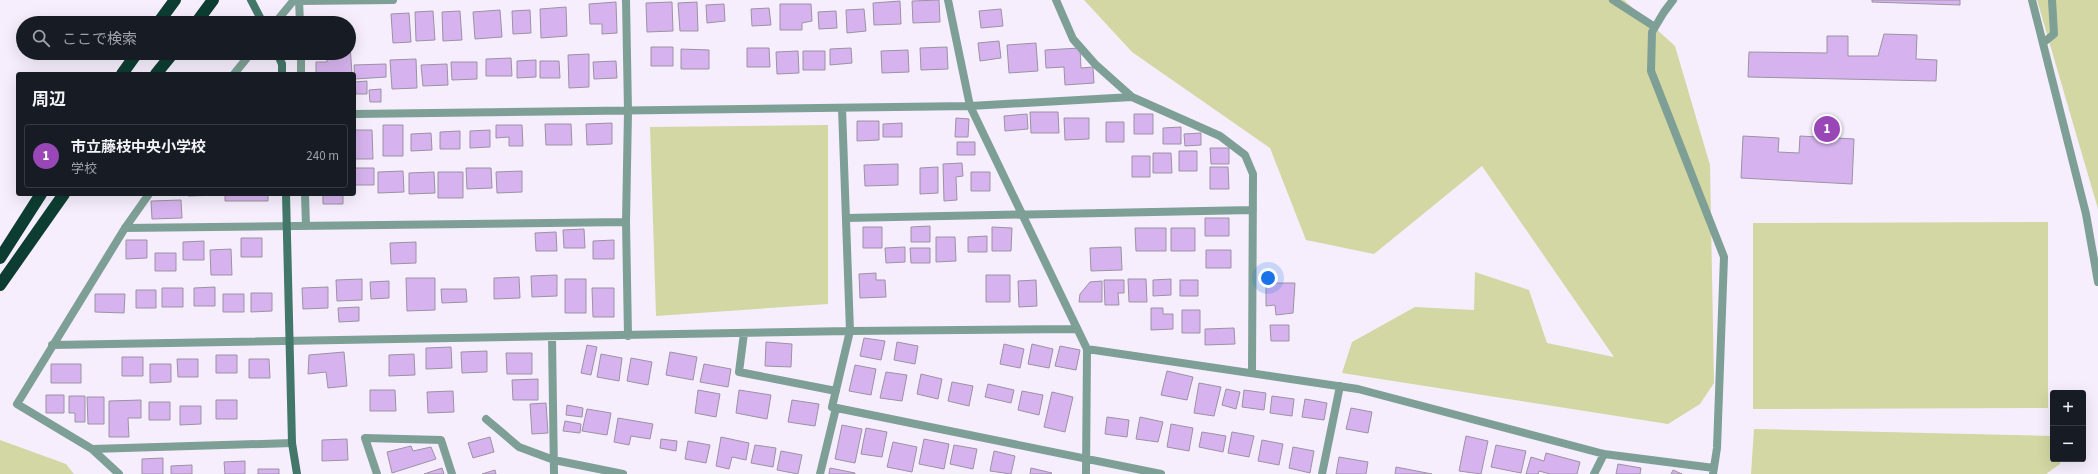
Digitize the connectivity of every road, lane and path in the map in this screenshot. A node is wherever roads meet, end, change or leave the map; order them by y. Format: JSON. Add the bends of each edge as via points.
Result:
{"nodes":[{"id":1,"x":175,"y":0,"type":"edge"},
{"id":2,"x":213,"y":0,"type":"edge"},
{"id":3,"x":251,"y":0,"type":"edge"},
{"id":4,"x":297,"y":0,"type":"edge"},
{"id":5,"x":393,"y":0,"type":"edge"},
{"id":6,"x":626,"y":0,"type":"edge"},
{"id":7,"x":948,"y":0,"type":"edge"},
{"id":8,"x":1056,"y":0,"type":"edge"},
{"id":9,"x":1613,"y":0,"type":"edge"},
{"id":10,"x":1673,"y":0,"type":"edge"},
{"id":11,"x":2032,"y":0,"type":"edge"},
{"id":12,"x":2052,"y":0,"type":"edge"},
{"id":13,"x":163,"y":16,"type":"edge"},
{"id":14,"x":201,"y":16,"type":"edge"},
{"id":15,"x":259,"y":16,"type":"edge"},
{"id":16,"x":282,"y":16,"type":"edge"},
{"id":17,"x":299,"y":16,"type":"edge"},
{"id":18,"x":1655,"y":27,"type":"junction"},
{"id":19,"x":2043,"y":43,"type":"junction"},
{"id":20,"x":132,"y":60,"type":"edge"},
{"id":21,"x":167,"y":60,"type":"edge"},
{"id":22,"x":245,"y":60,"type":"edge"},
{"id":23,"x":280,"y":60,"type":"edge"},
{"id":24,"x":301,"y":60,"type":"edge"},
{"id":25,"x":123,"y":72,"type":"edge"},
{"id":26,"x":158,"y":72,"type":"edge"},
{"id":27,"x":236,"y":72,"type":"edge"},
{"id":28,"x":282,"y":72,"type":"edge"},
{"id":29,"x":301,"y":72,"type":"edge"},
{"id":30,"x":1132,"y":97,"type":"junction"},
{"id":31,"x":970,"y":106,"type":"junction"},
{"id":32,"x":842,"y":108,"type":"junction"},
{"id":33,"x":628,"y":111,"type":"junction"},
{"id":34,"x":356,"y":114,"type":"edge"},
{"id":35,"x":40,"y":196,"type":"edge"},
{"id":36,"x":63,"y":196,"type":"edge"},
{"id":37,"x":148,"y":196,"type":"edge"},
{"id":38,"x":286,"y":196,"type":"edge"},
{"id":39,"x":305,"y":196,"type":"edge"},
{"id":40,"x":1253,"y":210,"type":"junction"},
{"id":41,"x":1021,"y":215,"type":"junction"},
{"id":42,"x":846,"y":218,"type":"junction"},
{"id":43,"x":626,"y":222,"type":"junction"},
{"id":44,"x":286,"y":226,"type":"junction"},
{"id":45,"x":306,"y":226,"type":"junction"},
{"id":46,"x":125,"y":228,"type":"junction"},
{"id":47,"x":0,"y":258,"type":"edge"},
{"id":48,"x":2098,"y":282,"type":"edge"},
{"id":49,"x":0,"y":285,"type":"edge"},
{"id":50,"x":1076,"y":329,"type":"junction"},
{"id":51,"x":850,"y":331,"type":"junction"},
{"id":52,"x":744,"y":333,"type":"junction"},
{"id":53,"x":628,"y":336,"type":"junction"},
{"id":54,"x":552,"y":337,"type":"junction"},
{"id":55,"x":290,"y":341,"type":"junction"},
{"id":56,"x":52,"y":345,"type":"junction"},
{"id":57,"x":1087,"y":349,"type":"junction"},
{"id":58,"x":1252,"y":373,"type":"junction"},
{"id":59,"x":1340,"y":386,"type":"junction"},
{"id":60,"x":836,"y":391,"type":"junction"},
{"id":61,"x":836,"y":408,"type":"junction"},
{"id":62,"x":486,"y":419,"type":"dead end"},
{"id":63,"x":292,"y":443,"type":"junction"},
{"id":64,"x":92,"y":449,"type":"junction"},
{"id":65,"x":1604,"y":454,"type":"junction"},
{"id":66,"x":1086,"y":459,"type":"junction"},
{"id":67,"x":554,"y":460,"type":"junction"},
{"id":68,"x":1713,"y":471,"type":"edge"},
{"id":69,"x":118,"y":474,"type":"edge"},
{"id":70,"x":297,"y":474,"type":"edge"},
{"id":71,"x":377,"y":474,"type":"edge"},
{"id":72,"x":452,"y":474,"type":"edge"},
{"id":73,"x":554,"y":474,"type":"edge"},
{"id":74,"x":623,"y":474,"type":"edge"},
{"id":75,"x":820,"y":474,"type":"edge"},
{"id":76,"x":1086,"y":474,"type":"edge"},
{"id":77,"x":1161,"y":474,"type":"edge"},
{"id":78,"x":1322,"y":474,"type":"edge"},
{"id":79,"x":1594,"y":474,"type":"edge"}],
"edges":[{"from":1,"to":13,"type":"highway"},
{"from":2,"to":14,"type":"highway"},
{"from":3,"to":15,"type":"street"},
{"from":4,"to":5,"type":"street"},
{"from":4,"to":16,"type":"street"},
{"from":4,"to":17,"type":"street"},
{"from":6,"to":33,"type":"street"},
{"from":7,"to":31,"type":"street"},
{"from":8,"to":30,"type":"street","via":[[1073,39],[1095,64]]},
{"from":9,"to":18,"type":"street"},
{"from":10,"to":18,"type":"street"},
{"from":11,"to":19,"type":"street"},
{"from":12,"to":19,"type":"street","via":[[2054,34]]},
{"from":18,"to":68,"type":"street","via":[[1650,47],[1651,71],[1724,257],[1717,448]]},
{"from":19,"to":48,"type":"street","via":[[2086,214]]},
{"from":20,"to":25,"type":"highway"},
{"from":21,"to":26,"type":"highway"},
{"from":22,"to":27,"type":"street"},
{"from":23,"to":28,"type":"street"},
{"from":24,"to":29,"type":"street"},
{"from":30,"to":31,"type":"street"},
{"from":30,"to":40,"type":"street","via":[[1220,136],[1245,155],[1253,174]]},
{"from":31,"to":32,"type":"street"},
{"from":31,"to":41,"type":"street"},
{"from":32,"to":33,"type":"street"},
{"from":32,"to":42,"type":"street"},
{"from":33,"to":34,"type":"street"},
{"from":33,"to":43,"type":"street"},
{"from":35,"to":47,"type":"highway"},
{"from":36,"to":49,"type":"highway"},
{"from":37,"to":46,"type":"street"},
{"from":38,"to":44,"type":"street"},
{"from":39,"to":45,"type":"street"},
{"from":40,"to":41,"type":"street"},
{"from":40,"to":58,"type":"street"},
{"from":41,"to":42,"type":"street"},
{"from":41,"to":50,"type":"street"},
{"from":42,"to":51,"type":"street"},
{"from":43,"to":45,"type":"street"},
{"from":43,"to":53,"type":"street"},
{"from":44,"to":45,"type":"street"},
{"from":44,"to":46,"type":"street"},
{"from":44,"to":55,"type":"street"},
{"from":46,"to":56,"type":"street"},
{"from":50,"to":51,"type":"street"},
{"from":50,"to":57,"type":"street"},
{"from":51,"to":52,"type":"street"},
{"from":51,"to":60,"type":"street"},
{"from":52,"to":53,"type":"street"},
{"from":52,"to":60,"type":"street","via":[[739,372]]},
{"from":53,"to":54,"type":"street"},
{"from":54,"to":55,"type":"street"},
{"from":54,"to":67,"type":"street"},
{"from":55,"to":56,"type":"street"},
{"from":55,"to":63,"type":"street"},
{"from":56,"to":64,"type":"street","via":[[17,404]]},
{"from":57,"to":58,"type":"street"},
{"from":57,"to":66,"type":"street"},
{"from":58,"to":59,"type":"street"},
{"from":59,"to":65,"type":"street"},
{"from":59,"to":78,"type":"street"},
{"from":60,"to":61,"type":"street","via":[[832,407]]},
{"from":61,"to":66,"type":"street"},
{"from":61,"to":75,"type":"street"},
{"from":62,"to":67,"type":"street","via":[[520,447]]},
{"from":63,"to":64,"type":"street"},
{"from":63,"to":70,"type":"street"},
{"from":64,"to":69,"type":"street"},
{"from":65,"to":68,"type":"street"},
{"from":65,"to":79,"type":"street"},
{"from":66,"to":76,"type":"street"},
{"from":66,"to":77,"type":"street"},
{"from":67,"to":73,"type":"street"},
{"from":67,"to":74,"type":"street"},
{"from":71,"to":72,"type":"street","via":[[365,438],[441,440]]}]}
